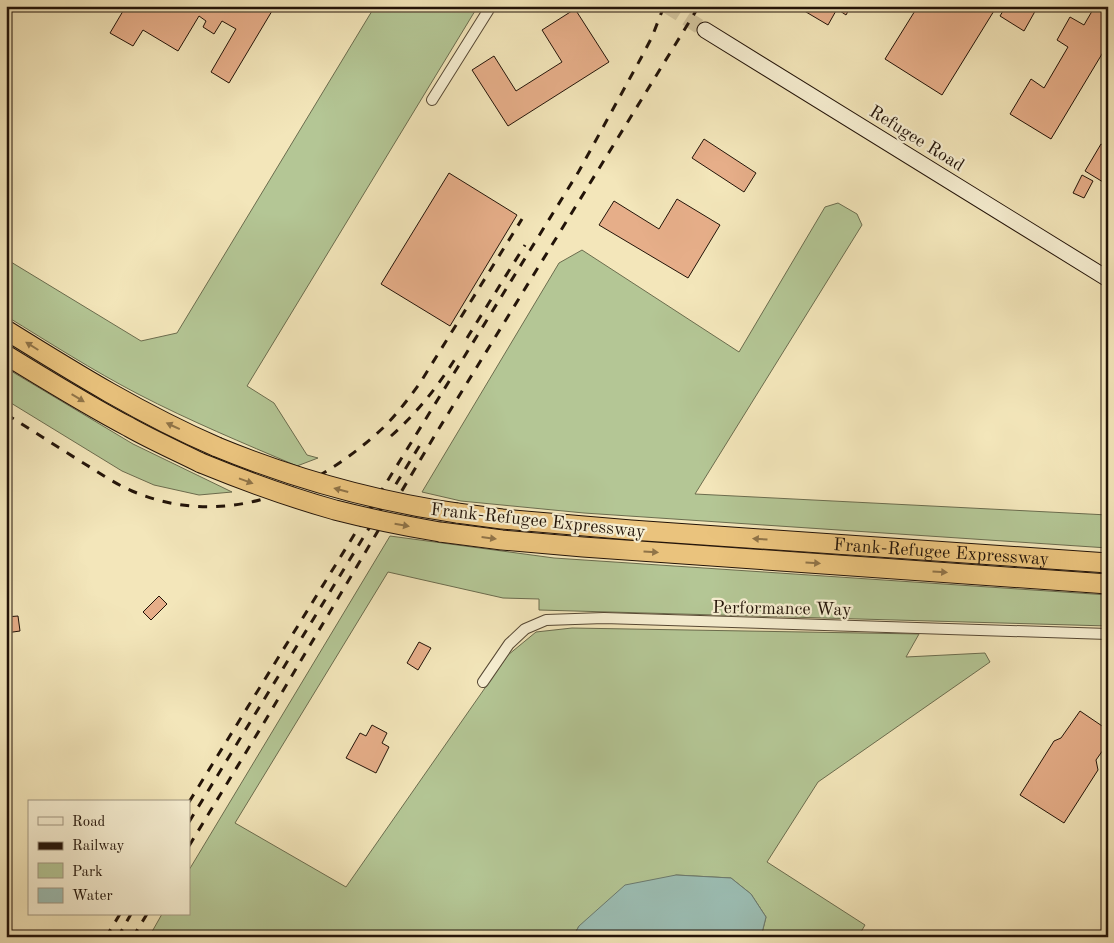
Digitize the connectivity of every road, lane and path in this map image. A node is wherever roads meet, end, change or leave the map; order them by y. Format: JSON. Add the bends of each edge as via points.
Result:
{"nodes":[{"id":1,"x":491,"y":6,"type":"edge"},
{"id":2,"x":705,"y":30,"type":"tunnel mouth"},
{"id":3,"x":432,"y":100,"type":"dead end"},
{"id":4,"x":1108,"y":279,"type":"edge"},
{"id":5,"x":6,"y":330,"type":"edge"},
{"id":6,"x":6,"y":355,"type":"edge"},
{"id":7,"x":1108,"y":563,"type":"edge"},
{"id":8,"x":1108,"y":584,"type":"edge"},
{"id":9,"x":1108,"y":634,"type":"edge"},
{"id":10,"x":483,"y":682,"type":"dead end"}],
"edges":[{"from":1,"to":3,"type":"street"},
{"from":2,"to":4,"type":"main road","name":"Refugee Road"},
{"from":7,"to":5,"type":"highway","name":"Frank-Refugee Expressway","one_way":true,"bridge":true,"via":[[630,530],[502,519],[392,502],[326,486],[266,466],[167,424]]},
{"from":6,"to":8,"type":"highway","name":"Frank-Refugee Expressway","one_way":true,"bridge":true,"via":[[120,423],[201,462],[260,486],[386,522],[502,540],[583,547]]},
{"from":9,"to":10,"type":"street","name":"Performance Way","via":[[604,618],[546,620],[525,629],[509,644]]}]}
